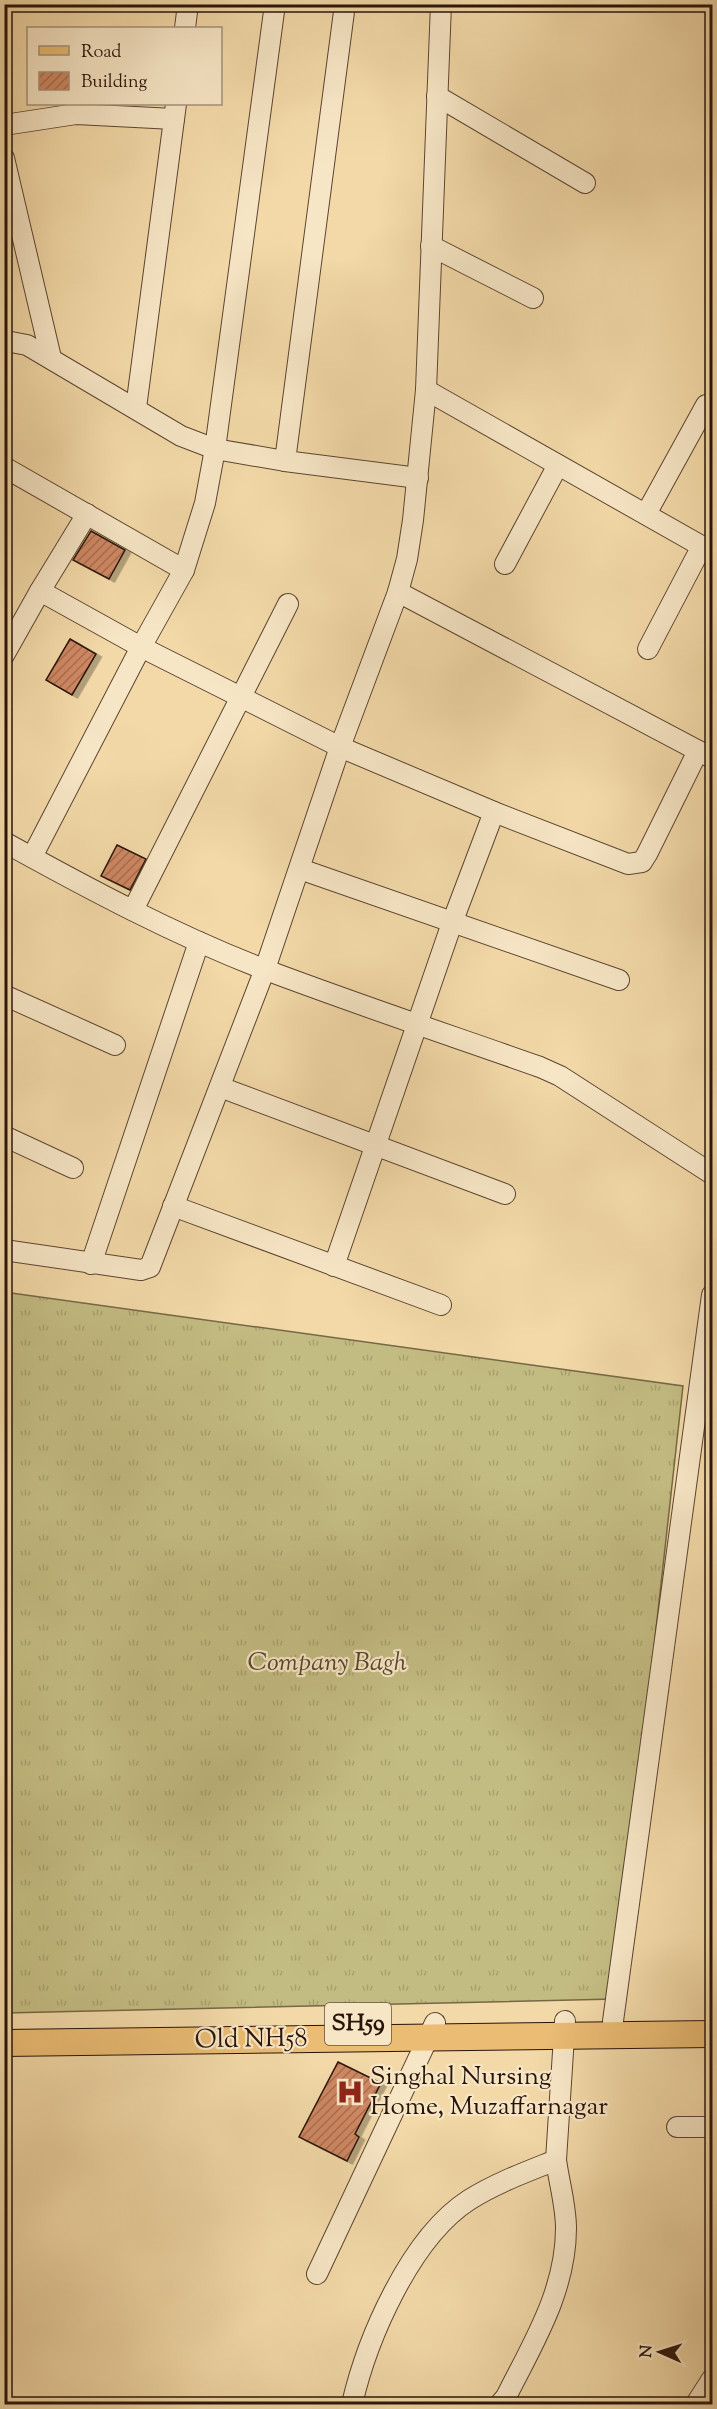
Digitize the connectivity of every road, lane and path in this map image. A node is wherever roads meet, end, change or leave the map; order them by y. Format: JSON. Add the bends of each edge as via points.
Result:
{"nodes":[{"id":1,"x":188,"y":4,"type":"edge"},
{"id":2,"x":274,"y":4,"type":"edge"},
{"id":3,"x":345,"y":4,"type":"edge"},
{"id":4,"x":441,"y":4,"type":"edge"},
{"id":5,"x":185,"y":27,"type":"edge"},
{"id":6,"x":437,"y":96,"type":"junction"},
{"id":7,"x":175,"y":111,"type":"edge"},
{"id":8,"x":4,"y":125,"type":"edge"},
{"id":9,"x":4,"y":158,"type":"edge"},
{"id":10,"x":585,"y":183,"type":"dead end"},
{"id":11,"x":13,"y":231,"type":"edge"},
{"id":12,"x":431,"y":246,"type":"junction"},
{"id":13,"x":533,"y":298,"type":"dead end"},
{"id":14,"x":4,"y":344,"type":"edge"},
{"id":15,"x":51,"y":358,"type":"junction"},
{"id":16,"x":426,"y":390,"type":"junction"},
{"id":17,"x":706,"y":405,"type":"dead end"},
{"id":18,"x":136,"y":408,"type":"junction"},
{"id":19,"x":215,"y":449,"type":"junction"},
{"id":20,"x":285,"y":461,"type":"junction"},
{"id":21,"x":558,"y":465,"type":"junction"},
{"id":22,"x":4,"y":467,"type":"edge"},
{"id":23,"x":418,"y":478,"type":"junction"},
{"id":24,"x":87,"y":514,"type":"junction"},
{"id":25,"x":646,"y":514,"type":"junction"},
{"id":26,"x":707,"y":549,"type":"edge"},
{"id":27,"x":505,"y":564,"type":"dead end"},
{"id":28,"x":184,"y":570,"type":"junction"},
{"id":29,"x":40,"y":591,"type":"junction"},
{"id":30,"x":398,"y":591,"type":"junction"},
{"id":31,"x":288,"y":604,"type":"dead end"},
{"id":32,"x":141,"y":647,"type":"junction"},
{"id":33,"x":648,"y":649,"type":"dead end"},
{"id":34,"x":4,"y":655,"type":"edge"},
{"id":35,"x":240,"y":697,"type":"junction"},
{"id":36,"x":340,"y":747,"type":"junction"},
{"id":37,"x":705,"y":755,"type":"edge"},
{"id":38,"x":494,"y":812,"type":"junction"},
{"id":39,"x":4,"y":842,"type":"edge"},
{"id":40,"x":32,"y":857,"type":"junction"},
{"id":41,"x":300,"y":869,"type":"junction"},
{"id":42,"x":133,"y":910,"type":"junction"},
{"id":43,"x":452,"y":923,"type":"junction"},
{"id":44,"x":200,"y":942,"type":"junction"},
{"id":45,"x":265,"y":969,"type":"junction"},
{"id":46,"x":619,"y":980,"type":"dead end"},
{"id":47,"x":4,"y":995,"type":"edge"},
{"id":48,"x":417,"y":1023,"type":"junction"},
{"id":49,"x":115,"y":1045,"type":"dead end"},
{"id":50,"x":220,"y":1087,"type":"junction"},
{"id":51,"x":6,"y":1140,"type":"edge"},
{"id":52,"x":375,"y":1145,"type":"junction"},
{"id":53,"x":73,"y":1168,"type":"dead end"},
{"id":54,"x":712,"y":1174,"type":"edge"},
{"id":55,"x":504,"y":1194,"type":"dead end"},
{"id":56,"x":173,"y":1206,"type":"junction"},
{"id":57,"x":4,"y":1250,"type":"edge"},
{"id":58,"x":91,"y":1264,"type":"junction"},
{"id":59,"x":334,"y":1266,"type":"junction"},
{"id":60,"x":712,"y":1295,"type":"edge"},
{"id":61,"x":441,"y":1305,"type":"dead end"},
{"id":62,"x":613,"y":2021,"type":"junction"},
{"id":63,"x":712,"y":2021,"type":"edge"},
{"id":64,"x":4,"y":2028,"type":"edge"},
{"id":65,"x":565,"y":2028,"type":"junction"},
{"id":66,"x":432,"y":2030,"type":"junction"},
{"id":67,"x":712,"y":2034,"type":"edge"},
{"id":68,"x":4,"y":2043,"type":"edge"},
{"id":69,"x":677,"y":2127,"type":"dead end"},
{"id":70,"x":712,"y":2127,"type":"edge"},
{"id":71,"x":556,"y":2160,"type":"junction"},
{"id":72,"x":317,"y":2274,"type":"dead end"},
{"id":73,"x":712,"y":2379,"type":"edge"},
{"id":74,"x":352,"y":2404,"type":"edge"},
{"id":75,"x":500,"y":2404,"type":"edge"},
{"id":76,"x":696,"y":2404,"type":"edge"}],
"edges":[{"from":1,"to":5,"type":"street"},
{"from":2,"to":19,"type":"street"},
{"from":3,"to":20,"type":"street"},
{"from":4,"to":6,"type":"street"},
{"from":6,"to":10,"type":"street"},
{"from":6,"to":12,"type":"street"},
{"from":7,"to":8,"type":"street","via":[[76,114]]},
{"from":7,"to":18,"type":"street"},
{"from":9,"to":11,"type":"street"},
{"from":11,"to":15,"type":"street"},
{"from":12,"to":13,"type":"street"},
{"from":12,"to":16,"type":"street"},
{"from":14,"to":15,"type":"street","via":[[27,345]]},
{"from":15,"to":18,"type":"street"},
{"from":16,"to":21,"type":"street"},
{"from":16,"to":23,"type":"street"},
{"from":17,"to":25,"type":"street"},
{"from":18,"to":19,"type":"street","via":[[181,436]]},
{"from":19,"to":20,"type":"street"},
{"from":19,"to":28,"type":"street","via":[[206,503]]},
{"from":20,"to":23,"type":"street"},
{"from":21,"to":25,"type":"street"},
{"from":21,"to":27,"type":"street"},
{"from":22,"to":24,"type":"street"},
{"from":23,"to":30,"type":"street"},
{"from":24,"to":28,"type":"street"},
{"from":24,"to":29,"type":"street"},
{"from":25,"to":26,"type":"street"},
{"from":26,"to":33,"type":"street"},
{"from":28,"to":32,"type":"street"},
{"from":29,"to":32,"type":"street"},
{"from":29,"to":34,"type":"street"},
{"from":30,"to":36,"type":"street"},
{"from":30,"to":37,"type":"street"},
{"from":31,"to":35,"type":"street"},
{"from":32,"to":35,"type":"street"},
{"from":32,"to":40,"type":"street"},
{"from":35,"to":36,"type":"street"},
{"from":35,"to":42,"type":"street"},
{"from":36,"to":38,"type":"street"},
{"from":36,"to":41,"type":"street"},
{"from":37,"to":38,"type":"street","via":[[647,855],[635,864]]},
{"from":38,"to":43,"type":"street"},
{"from":39,"to":40,"type":"street"},
{"from":40,"to":42,"type":"street"},
{"from":41,"to":43,"type":"street"},
{"from":41,"to":45,"type":"street"},
{"from":42,"to":44,"type":"street"},
{"from":43,"to":46,"type":"street"},
{"from":43,"to":48,"type":"street"},
{"from":44,"to":45,"type":"street"},
{"from":44,"to":58,"type":"street"},
{"from":45,"to":48,"type":"street"},
{"from":45,"to":50,"type":"street"},
{"from":47,"to":49,"type":"street"},
{"from":48,"to":52,"type":"street"},
{"from":48,"to":54,"type":"street","via":[[560,1076]]},
{"from":50,"to":52,"type":"street"},
{"from":50,"to":56,"type":"street"},
{"from":51,"to":53,"type":"street"},
{"from":52,"to":55,"type":"street"},
{"from":52,"to":59,"type":"street"},
{"from":56,"to":58,"type":"street","via":[[147,1270]]},
{"from":56,"to":59,"type":"street"},
{"from":57,"to":58,"type":"street"},
{"from":59,"to":61,"type":"street"},
{"from":60,"to":62,"type":"street"},
{"from":62,"to":63,"type":"main road","name":"Old NH58","number":"SH59"},
{"from":62,"to":65,"type":"main road","name":"Old NH58","number":"SH59"},
{"from":64,"to":66,"type":"main road","name":"Old NH58","number":"SH59"},
{"from":65,"to":66,"type":"main road","name":"Old NH58","number":"SH59"},
{"from":65,"to":67,"type":"main road","name":"Old NH58","number":"SH59"},
{"from":65,"to":71,"type":"street"},
{"from":66,"to":68,"type":"main road","name":"Old NH58","number":"SH59"},
{"from":66,"to":72,"type":"street"},
{"from":69,"to":70,"type":"street"},
{"from":71,"to":74,"type":"street","via":[[497,2184],[467,2202],[438,2228],[411,2264],[384,2312]]},
{"from":71,"to":75,"type":"street","via":[[566,2225],[562,2275],[553,2304]]},
{"from":73,"to":76,"type":"street"}]}
